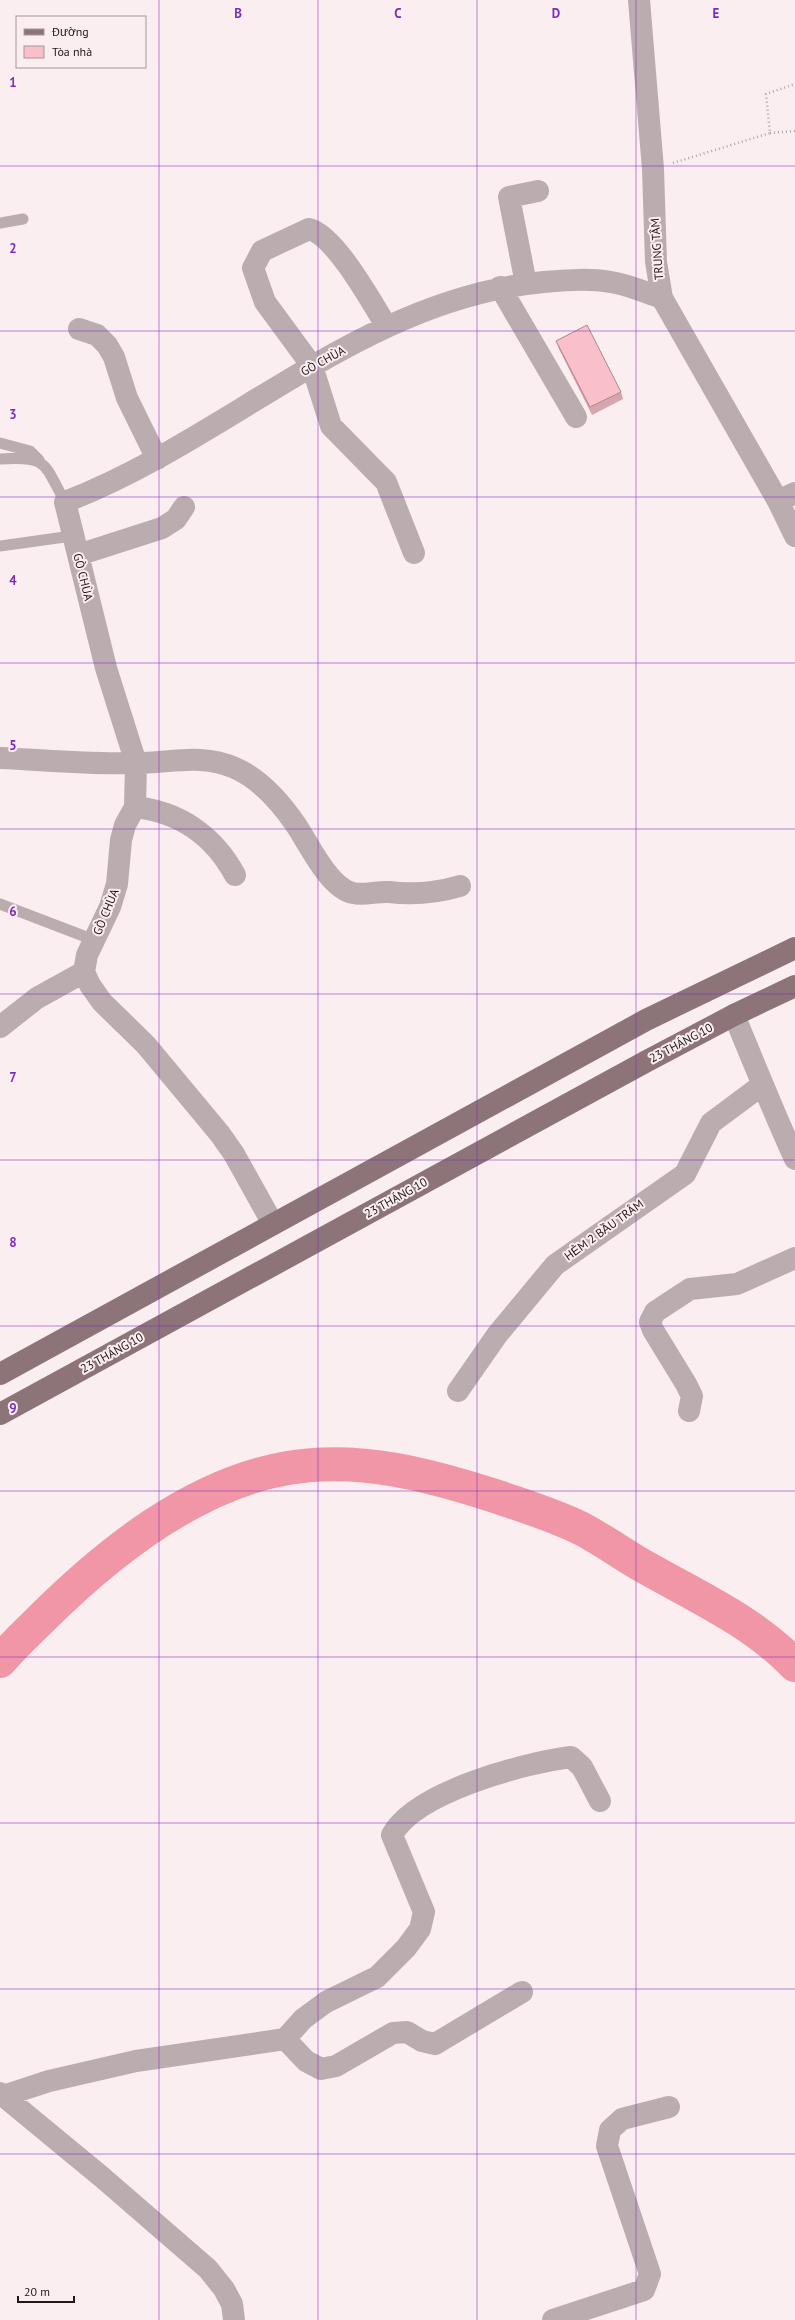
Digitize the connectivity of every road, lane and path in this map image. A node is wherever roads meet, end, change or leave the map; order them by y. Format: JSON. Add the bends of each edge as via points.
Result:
{"nodes":[{"id":1,"x":639,"y":0,"type":"edge"},
{"id":2,"x":795,"y":84,"type":"edge"},
{"id":3,"x":795,"y":131,"type":"edge"},
{"id":4,"x":770,"y":133,"type":"junction"},
{"id":5,"x":653,"y":169,"type":"junction"},
{"id":6,"x":538,"y":191,"type":"dead end"},
{"id":7,"x":23,"y":219,"type":"dead end"},
{"id":8,"x":0,"y":223,"type":"edge"},
{"id":9,"x":526,"y":284,"type":"junction"},
{"id":10,"x":500,"y":287,"type":"junction"},
{"id":11,"x":662,"y":298,"type":"junction"},
{"id":12,"x":387,"y":327,"type":"junction"},
{"id":13,"x":79,"y":329,"type":"dead end"},
{"id":14,"x":312,"y":366,"type":"junction"},
{"id":15,"x":576,"y":417,"type":"dead end"},
{"id":16,"x":0,"y":442,"type":"edge"},
{"id":17,"x":0,"y":459,"type":"edge"},
{"id":18,"x":157,"y":459,"type":"junction"},
{"id":19,"x":42,"y":463,"type":"junction"},
{"id":20,"x":786,"y":497,"type":"edge"},
{"id":21,"x":65,"y":502,"type":"junction"},
{"id":22,"x":184,"y":507,"type":"dead end"},
{"id":23,"x":795,"y":536,"type":"edge"},
{"id":24,"x":75,"y":545,"type":"junction"},
{"id":25,"x":0,"y":546,"type":"edge"},
{"id":26,"x":414,"y":553,"type":"dead end"},
{"id":27,"x":0,"y":758,"type":"edge"},
{"id":28,"x":136,"y":764,"type":"junction"},
{"id":29,"x":135,"y":807,"type":"junction"},
{"id":30,"x":235,"y":876,"type":"dead end"},
{"id":31,"x":460,"y":886,"type":"dead end"},
{"id":32,"x":0,"y":904,"type":"edge"},
{"id":33,"x":94,"y":940,"type":"junction"},
{"id":34,"x":795,"y":948,"type":"edge"},
{"id":35,"x":84,"y":972,"type":"junction"},
{"id":36,"x":795,"y":986,"type":"edge"},
{"id":37,"x":734,"y":1015,"type":"junction"},
{"id":38,"x":0,"y":1027,"type":"edge"},
{"id":39,"x":762,"y":1085,"type":"junction"},
{"id":40,"x":795,"y":1159,"type":"edge"},
{"id":41,"x":273,"y":1224,"type":"junction"},
{"id":42,"x":795,"y":1258,"type":"edge"},
{"id":43,"x":0,"y":1374,"type":"edge"},
{"id":44,"x":458,"y":1391,"type":"dead end"},
{"id":45,"x":689,"y":1411,"type":"dead end"},
{"id":46,"x":0,"y":1414,"type":"edge"},
{"id":47,"x":600,"y":1801,"type":"dead end"},
{"id":48,"x":522,"y":1992,"type":"dead end"},
{"id":49,"x":286,"y":2039,"type":"junction"},
{"id":50,"x":2,"y":2094,"type":"edge"},
{"id":51,"x":669,"y":2107,"type":"dead end"},
{"id":52,"x":234,"y":2320,"type":"edge"},
{"id":53,"x":553,"y":2320,"type":"edge"}],
"edges":[{"from":1,"to":5,"type":"street","name":"TRUNG TÂM"},
{"from":2,"to":4,"type":"path","via":[[766,94]]},
{"from":3,"to":4,"type":"path"},
{"from":4,"to":5,"type":"path"},
{"from":5,"to":11,"type":"street","name":"TRUNG TÂM","via":[[656,262]]},
{"from":6,"to":9,"type":"street","via":[[509,197]]},
{"from":7,"to":8,"type":"lane"},
{"from":9,"to":10,"type":"street","name":"GÒ CHÙA"},
{"from":9,"to":11,"type":"street","name":"GÒ CHÙA","via":[[580,279],[616,283]]},
{"from":10,"to":12,"type":"street","name":"GÒ CHÙA","via":[[406,317]]},
{"from":10,"to":15,"type":"street"},
{"from":11,"to":20,"type":"street","name":"TRUNG TÂM"},
{"from":12,"to":14,"type":"street","name":"GÒ CHÙA"},
{"from":12,"to":14,"type":"street","via":[[334,246],[316,230],[309,229],[262,252],[253,268],[265,302]]},
{"from":13,"to":18,"type":"street","via":[[97,335],[107,345],[114,357],[127,398]]},
{"from":14,"to":18,"type":"street","name":"GÒ CHÙA"},
{"from":14,"to":26,"type":"street","via":[[331,426],[386,482]]},
{"from":16,"to":19,"type":"lane","via":[[30,451]]},
{"from":17,"to":19,"type":"lane","via":[[32,458]]},
{"from":18,"to":21,"type":"street","name":"GÒ CHÙA","via":[[102,488]]},
{"from":19,"to":21,"type":"lane"},
{"from":20,"to":23,"type":"street","name":"TRUNG TÂM"},
{"from":21,"to":24,"type":"street","name":"GÒ CHÙA"},
{"from":22,"to":24,"type":"street","via":[[176,520],[162,528]]},
{"from":24,"to":25,"type":"lane"},
{"from":24,"to":28,"type":"street","name":"GÒ CHÙA","via":[[106,668]]},
{"from":27,"to":28,"type":"street"},
{"from":28,"to":29,"type":"street","name":"GÒ CHÙA"},
{"from":28,"to":31,"type":"street","via":[[202,759],[235,768],[254,779],[276,799],[296,824],[338,887],[353,893],[422,894]]},
{"from":29,"to":30,"type":"street","via":[[165,812],[192,826],[220,850]]},
{"from":29,"to":33,"type":"street","name":"GÒ CHÙA","via":[[123,832],[117,884],[110,907]]},
{"from":32,"to":33,"type":"lane"},
{"from":33,"to":35,"type":"street","name":"GÒ CHÙA","via":[[87,955]]},
{"from":34,"to":41,"type":"main road","via":[[646,1020]]},
{"from":35,"to":38,"type":"street","via":[[36,998]]},
{"from":35,"to":41,"type":"street","via":[[102,1002],[146,1045],[220,1134]]},
{"from":36,"to":37,"type":"main road","name":"23 THÁNG 10"},
{"from":37,"to":39,"type":"street"},
{"from":37,"to":46,"type":"main road","name":"23 THÁNG 10"},
{"from":39,"to":40,"type":"street"},
{"from":39,"to":44,"type":"street","name":"HẺM 2 BẦU TRÂM","via":[[711,1123],[685,1174],[555,1265],[496,1335]]},
{"from":41,"to":43,"type":"main road"},
{"from":42,"to":45,"type":"street","via":[[737,1284],[690,1289],[655,1312],[650,1322],[692,1396]]},
{"from":47,"to":49,"type":"street","via":[[582,1767],[571,1757],[461,1786],[412,1813],[398,1824],[392,1835],[424,1912],[420,1929],[406,1948],[377,1977],[326,2002],[303,2019]]},
{"from":48,"to":49,"type":"street","via":[[435,2044],[422,2041],[407,2032],[393,2033],[336,2066],[321,2069],[306,2061]]},
{"from":49,"to":50,"type":"street","via":[[136,2061]]},
{"from":50,"to":52,"type":"street","via":[[208,2269],[232,2304]]},
{"from":51,"to":53,"type":"street","via":[[622,2119],[610,2130],[607,2146],[650,2274],[644,2290]]}]}
